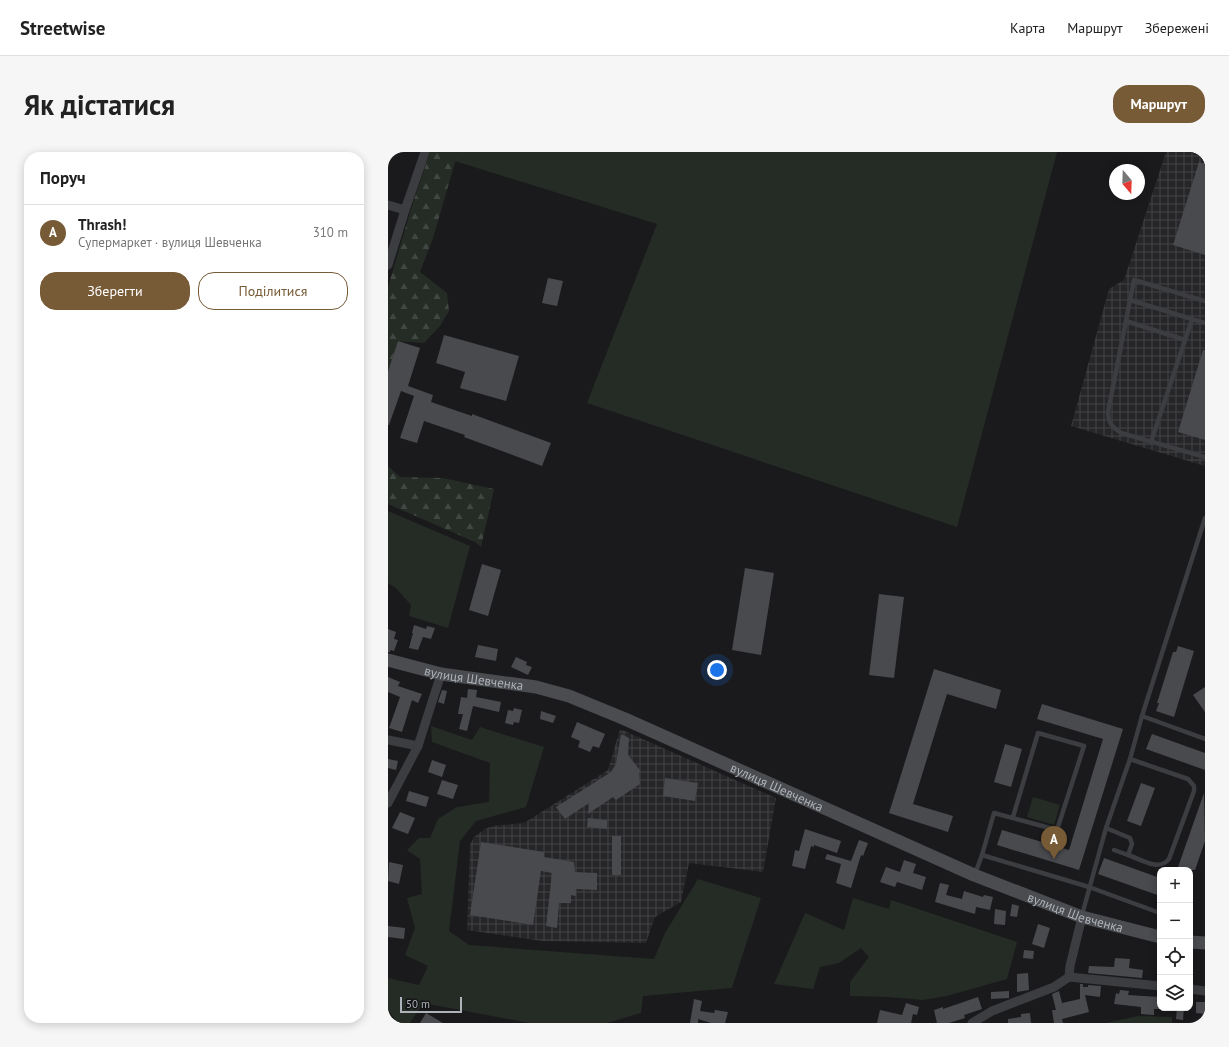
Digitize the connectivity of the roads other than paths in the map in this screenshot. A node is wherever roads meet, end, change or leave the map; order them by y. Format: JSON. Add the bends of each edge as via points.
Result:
{"nodes":[{"id":1,"x":425,"y":152,"type":"edge"},
{"id":2,"x":388,"y":205,"type":"edge"},
{"id":3,"x":405,"y":210,"type":"junction"},
{"id":4,"x":388,"y":265,"type":"edge"},
{"id":5,"x":1130,"y":300,"type":"junction"},
{"id":6,"x":1205,"y":301,"type":"edge"},
{"id":7,"x":1192,"y":319,"type":"junction"},
{"id":8,"x":1126,"y":321,"type":"junction"},
{"id":9,"x":1205,"y":323,"type":"edge"},
{"id":10,"x":1186,"y":340,"type":"junction"},
{"id":11,"x":1151,"y":442,"type":"junction"},
{"id":12,"x":1205,"y":457,"type":"edge"},
{"id":13,"x":1205,"y":518,"type":"edge"},
{"id":14,"x":388,"y":660,"type":"edge"},
{"id":15,"x":441,"y":674,"type":"junction"},
{"id":16,"x":1142,"y":716,"type":"junction"},
{"id":17,"x":1205,"y":739,"type":"edge"},
{"id":18,"x":388,"y":740,"type":"edge"},
{"id":19,"x":418,"y":746,"type":"junction"},
{"id":20,"x":1130,"y":759,"type":"junction"},
{"id":21,"x":388,"y":803,"type":"edge"},
{"id":22,"x":1013,"y":817,"type":"junction"},
{"id":23,"x":1106,"y":828,"type":"junction"},
{"id":24,"x":1114,"y":850,"type":"dead end"},
{"id":25,"x":982,"y":855,"type":"junction"},
{"id":26,"x":1128,"y":855,"type":"junction"},
{"id":27,"x":974,"y":875,"type":"junction"},
{"id":28,"x":1089,"y":887,"type":"junction"},
{"id":29,"x":1157,"y":911,"type":"edge"},
{"id":30,"x":1082,"y":916,"type":"junction"},
{"id":31,"x":1157,"y":937,"type":"edge"},
{"id":32,"x":1193,"y":942,"type":"edge"},
{"id":33,"x":1205,"y":943,"type":"edge"},
{"id":34,"x":1069,"y":977,"type":"junction"},
{"id":35,"x":1157,"y":986,"type":"edge"},
{"id":36,"x":1193,"y":989,"type":"edge"},
{"id":37,"x":1205,"y":991,"type":"edge"},
{"id":38,"x":972,"y":1023,"type":"edge"}],
"edges":[{"from":1,"to":3,"type":"street"},
{"from":2,"to":3,"type":"street"},
{"from":3,"to":4,"type":"street"},
{"from":5,"to":6,"type":"lane","via":[[1134,280]]},
{"from":5,"to":7,"type":"lane"},
{"from":5,"to":8,"type":"lane"},
{"from":7,"to":9,"type":"lane"},
{"from":7,"to":10,"type":"lane"},
{"from":8,"to":10,"type":"lane"},
{"from":8,"to":11,"type":"lane","via":[[1108,420],[1121,433]]},
{"from":10,"to":11,"type":"lane"},
{"from":11,"to":12,"type":"lane"},
{"from":13,"to":16,"type":"lane"},
{"from":14,"to":15,"type":"street","name":"вулиця Шевченка"},
{"from":15,"to":19,"type":"street"},
{"from":15,"to":27,"type":"street","name":"вулиця Шевченка","via":[[536,687],[569,696]]},
{"from":16,"to":17,"type":"lane"},
{"from":16,"to":20,"type":"lane"},
{"from":18,"to":19,"type":"street"},
{"from":19,"to":21,"type":"street"},
{"from":20,"to":23,"type":"lane"},
{"from":20,"to":26,"type":"lane","via":[[1188,779],[1194,786],[1194,791],[1166,863],[1157,866]]},
{"from":22,"to":22,"type":"lane","via":[[1057,830],[1084,746],[1038,733]]},
{"from":22,"to":25,"type":"lane","via":[[994,813]]},
{"from":23,"to":26,"type":"lane","via":[[1130,838],[1132,844]]},
{"from":23,"to":28,"type":"lane"},
{"from":24,"to":26,"type":"lane"},
{"from":25,"to":27,"type":"lane"},
{"from":25,"to":28,"type":"lane"},
{"from":27,"to":30,"type":"street","name":"вулиця Шевченка"},
{"from":28,"to":29,"type":"lane"},
{"from":28,"to":30,"type":"lane"},
{"from":30,"to":31,"type":"street","name":"вулиця Шевченка"},
{"from":30,"to":34,"type":"street"},
{"from":32,"to":33,"type":"street"},
{"from":34,"to":35,"type":"street"},
{"from":34,"to":38,"type":"street","via":[[1054,987],[992,1011]]},
{"from":36,"to":37,"type":"street"}]}
